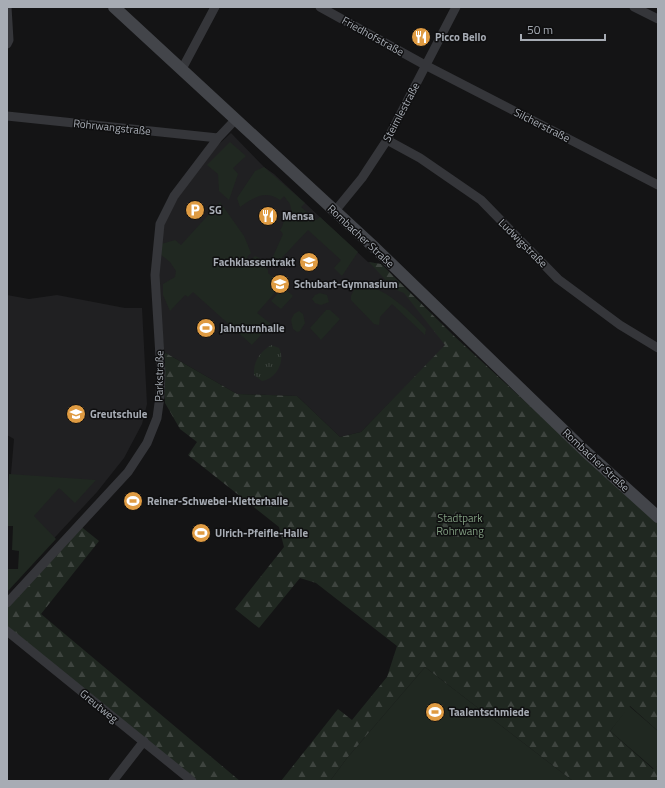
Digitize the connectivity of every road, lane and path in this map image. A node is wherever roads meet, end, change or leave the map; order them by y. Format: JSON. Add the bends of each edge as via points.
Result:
{"nodes":[{"id":1,"x":7,"y":7,"type":"edge"},
{"id":2,"x":114,"y":7,"type":"edge"},
{"id":3,"x":215,"y":7,"type":"edge"},
{"id":4,"x":320,"y":7,"type":"edge"},
{"id":5,"x":456,"y":7,"type":"edge"},
{"id":6,"x":634,"y":7,"type":"edge"},
{"id":7,"x":658,"y":19,"type":"edge"},
{"id":8,"x":7,"y":44,"type":"edge"},
{"id":9,"x":425,"y":65,"type":"junction"},
{"id":10,"x":182,"y":69,"type":"junction"},
{"id":11,"x":7,"y":116,"type":"edge"},
{"id":12,"x":236,"y":119,"type":"junction"},
{"id":13,"x":218,"y":138,"type":"junction"},
{"id":14,"x":387,"y":140,"type":"junction"},
{"id":15,"x":658,"y":185,"type":"edge"},
{"id":16,"x":335,"y":211,"type":"junction"},
{"id":17,"x":658,"y":348,"type":"edge"},
{"id":18,"x":658,"y":517,"type":"edge"},
{"id":19,"x":7,"y":603,"type":"edge"},
{"id":20,"x":7,"y":631,"type":"edge"},
{"id":21,"x":144,"y":741,"type":"junction"},
{"id":22,"x":113,"y":781,"type":"edge"},
{"id":23,"x":192,"y":781,"type":"edge"}],
"edges":[{"from":1,"to":8,"type":"street"},
{"from":2,"to":10,"type":"main road","name":"Rombacher Straße"},
{"from":3,"to":10,"type":"street"},
{"from":4,"to":9,"type":"street","name":"Friedhofstraße"},
{"from":5,"to":9,"type":"street","name":"Steimlestraße"},
{"from":6,"to":7,"type":"street"},
{"from":9,"to":14,"type":"street","name":"Steimlestraße"},
{"from":9,"to":15,"type":"street","name":"Silcherstraße"},
{"from":10,"to":12,"type":"main road","name":"Rombacher Straße"},
{"from":11,"to":13,"type":"street","name":"Rohrwangstraße"},
{"from":12,"to":13,"type":"street","name":"Parkstraße"},
{"from":12,"to":16,"type":"main road","name":"Rombacher Straße"},
{"from":13,"to":19,"type":"street","name":"Parkstraße","via":[[174,196],[160,224],[155,275],[160,396],[157,418],[150,437],[128,472]]},
{"from":14,"to":16,"type":"street","name":"Steimlestraße","via":[[362,178]]},
{"from":14,"to":17,"type":"street","name":"Ludwigstraße","via":[[420,158],[481,200],[558,278],[620,325]]},
{"from":16,"to":18,"type":"main road","name":"Rombacher Straße"},
{"from":20,"to":21,"type":"street","name":"Greutweg"},
{"from":21,"to":22,"type":"street"},
{"from":21,"to":23,"type":"street","name":"Greutweg"}]}
